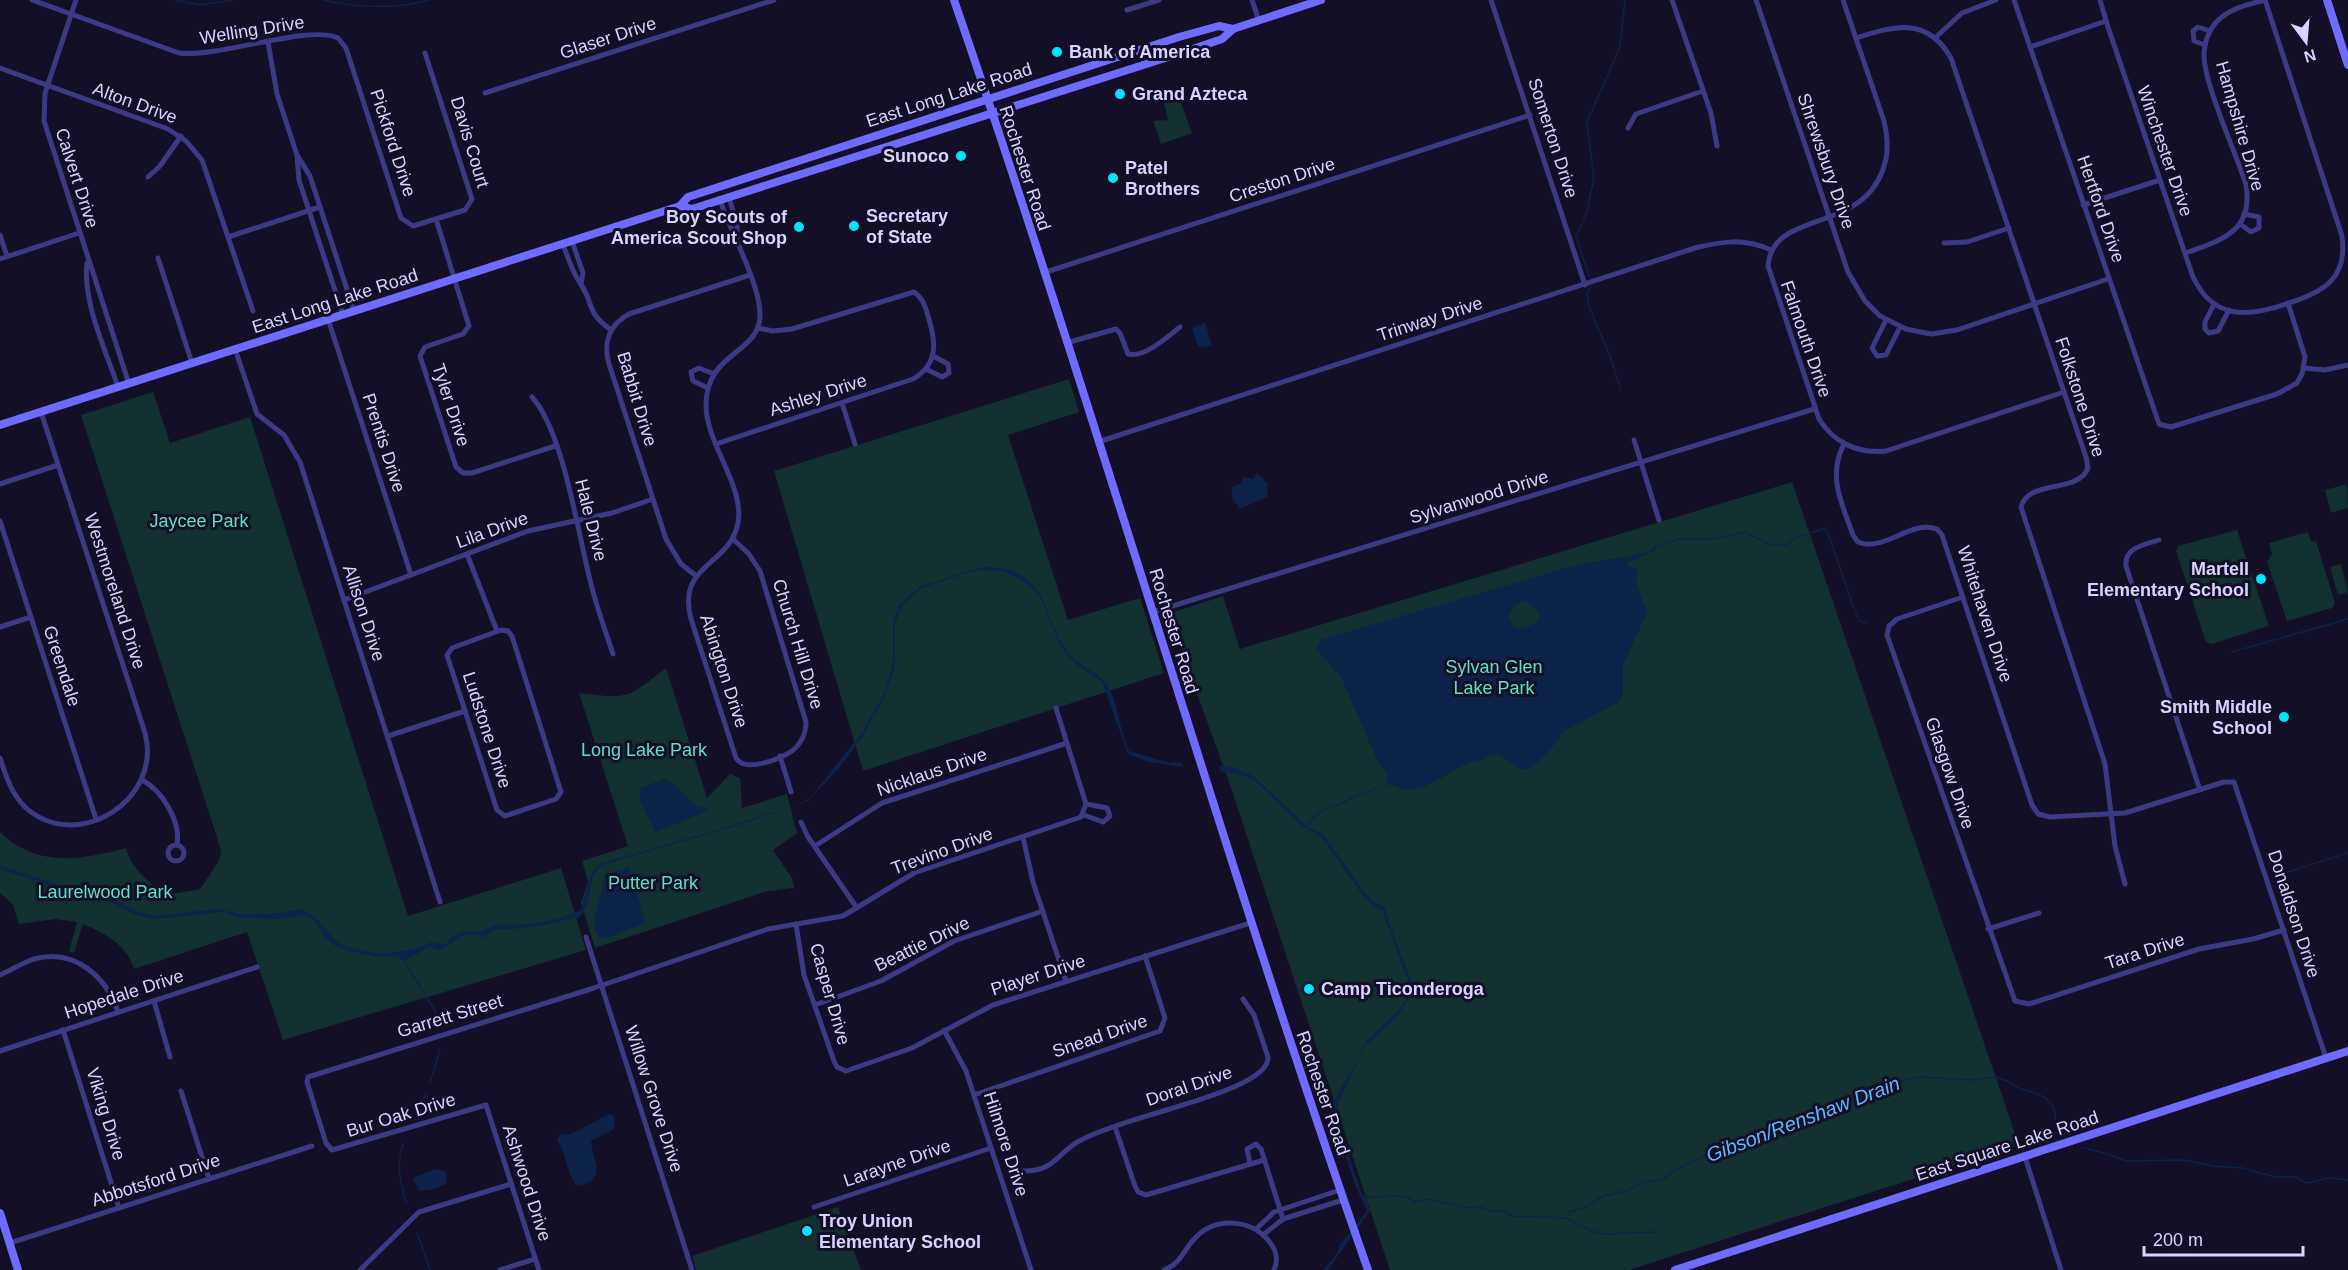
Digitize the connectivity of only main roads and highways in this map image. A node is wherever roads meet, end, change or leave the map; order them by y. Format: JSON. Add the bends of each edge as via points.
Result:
{"nodes":[{"id":1,"x":954,"y":0,"type":"edge"},
{"id":2,"x":1322,"y":0,"type":"edge"},
{"id":3,"x":2327,"y":0,"type":"edge"},
{"id":4,"x":1302,"y":3,"type":"edge"},
{"id":5,"x":1233,"y":28,"type":"junction"},
{"id":6,"x":1179,"y":37,"type":"junction"},
{"id":7,"x":1179,"y":54,"type":"junction"},
{"id":8,"x":2348,"y":65,"type":"edge"},
{"id":9,"x":1025,"y":87,"type":"junction"},
{"id":10,"x":986,"y":99,"type":"junction"},
{"id":11,"x":1024,"y":104,"type":"junction"},
{"id":12,"x":947,"y":112,"type":"junction"},
{"id":13,"x":991,"y":114,"type":"junction"},
{"id":14,"x":953,"y":126,"type":"junction"},
{"id":15,"x":812,"y":155,"type":"junction"},
{"id":16,"x":780,"y":165,"type":"junction"},
{"id":17,"x":812,"y":172,"type":"junction"},
{"id":18,"x":783,"y":182,"type":"junction"},
{"id":19,"x":705,"y":191,"type":"junction"},
{"id":20,"x":706,"y":204,"type":"junction"},
{"id":21,"x":680,"y":206,"type":"junction"},
{"id":22,"x":0,"y":425,"type":"edge"},
{"id":23,"x":2348,"y":1051,"type":"edge"},
{"id":24,"x":0,"y":1213,"type":"edge"},
{"id":25,"x":18,"y":1270,"type":"edge"},
{"id":26,"x":1368,"y":1270,"type":"edge"},
{"id":27,"x":1675,"y":1270,"type":"edge"}],
"edges":[{"from":1,"to":10,"type":"main road","name":"Rochester Road"},
{"from":2,"to":4,"type":"main road","name":"East Long Lake Road"},
{"from":3,"to":8,"type":"main road"},
{"from":4,"to":5,"type":"main road","name":"East Long Lake Road"},
{"from":5,"to":6,"type":"main road","name":"East Long Lake Road","via":[[1219,26]]},
{"from":5,"to":7,"type":"main road","name":"East Long Lake Road","via":[[1222,39]]},
{"from":6,"to":7,"type":"main road","via":[[1183,47]]},
{"from":6,"to":9,"type":"main road","name":"East Long Lake Road"},
{"from":7,"to":11,"type":"main road","name":"East Long Lake Road"},
{"from":9,"to":10,"type":"main road","name":"East Long Lake Road"},
{"from":9,"to":11,"type":"main road","via":[[1021,96]]},
{"from":10,"to":12,"type":"main road","name":"East Long Lake Road"},
{"from":10,"to":13,"type":"main road","name":"Rochester Road"},
{"from":11,"to":13,"type":"main road","name":"East Long Lake Road"},
{"from":12,"to":14,"type":"main road","via":[[953,116]]},
{"from":12,"to":15,"type":"main road","name":"East Long Lake Road"},
{"from":13,"to":14,"type":"main road","name":"East Long Lake Road"},
{"from":13,"to":26,"type":"main road","name":"Rochester Road","via":[[1250,922]]},
{"from":14,"to":17,"type":"main road","name":"East Long Lake Road"},
{"from":15,"to":16,"type":"main road","name":"East Long Lake Road"},
{"from":15,"to":17,"type":"main road","via":[[808,166]]},
{"from":16,"to":18,"type":"main road","via":[[785,171]]},
{"from":16,"to":19,"type":"main road","name":"East Long Lake Road"},
{"from":17,"to":18,"type":"main road","name":"East Long Lake Road"},
{"from":18,"to":20,"type":"main road","name":"East Long Lake Road"},
{"from":19,"to":20,"type":"main road"},
{"from":19,"to":21,"type":"main road","name":"East Long Lake Road","via":[[688,197]]},
{"from":20,"to":21,"type":"main road","name":"East Long Lake Road","via":[[692,209]]},
{"from":21,"to":22,"type":"main road","name":"East Long Lake Road"},
{"from":23,"to":27,"type":"main road","name":"East Square Lake Road"},
{"from":24,"to":25,"type":"main road"}]}
